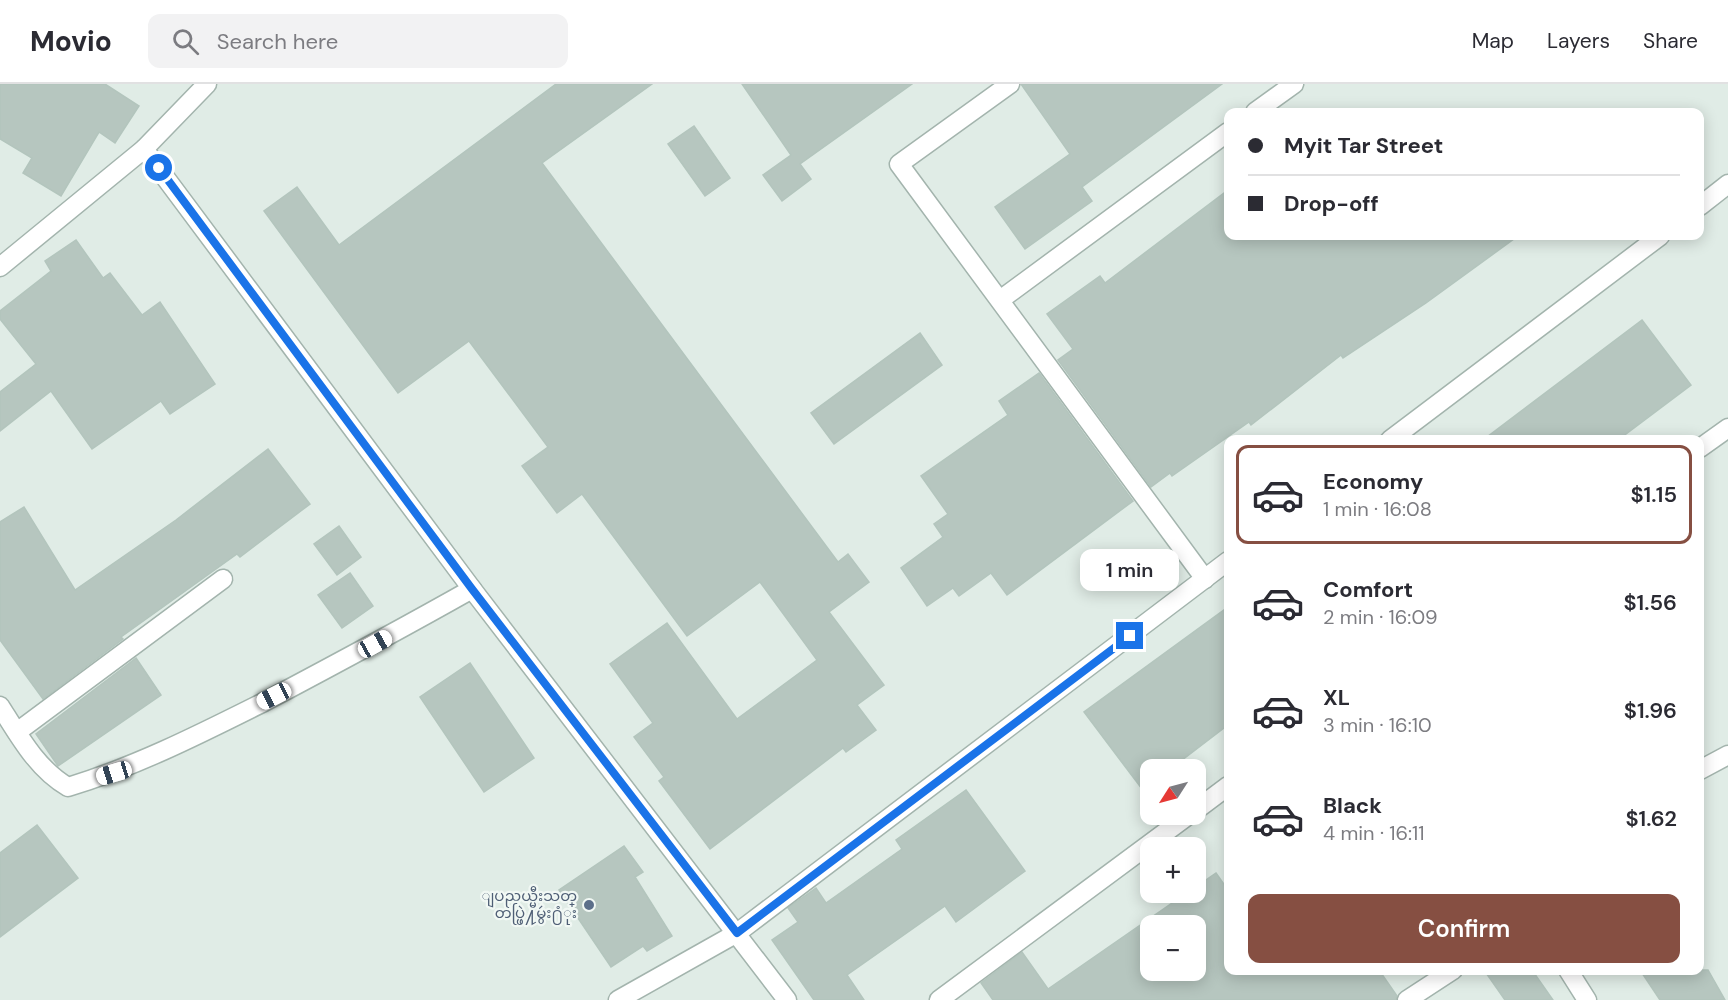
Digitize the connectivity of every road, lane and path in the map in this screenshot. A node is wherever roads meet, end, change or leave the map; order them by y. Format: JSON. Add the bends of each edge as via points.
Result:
{"nodes":[{"id":1,"x":207,"y":84,"type":"edge"},
{"id":2,"x":1010,"y":84,"type":"edge"},
{"id":3,"x":1294,"y":84,"type":"edge"},
{"id":4,"x":1261,"y":108,"type":"edge"},
{"id":5,"x":1224,"y":135,"type":"edge"},
{"id":6,"x":144,"y":149,"type":"junction"},
{"id":7,"x":1728,"y":184,"type":"edge"},
{"id":8,"x":1704,"y":203,"type":"edge"},
{"id":9,"x":1655,"y":240,"type":"edge"},
{"id":10,"x":0,"y":267,"type":"edge"},
{"id":11,"x":1000,"y":300,"type":"junction"},
{"id":12,"x":1728,"y":428,"type":"edge"},
{"id":13,"x":1397,"y":435,"type":"edge"},
{"id":14,"x":1704,"y":445,"type":"edge"},
{"id":15,"x":1224,"y":564,"type":"edge"},
{"id":16,"x":223,"y":579,"type":"dead end"},
{"id":17,"x":1205,"y":579,"type":"junction"},
{"id":18,"x":472,"y":589,"type":"junction"},
{"id":19,"x":0,"y":706,"type":"edge"},
{"id":20,"x":17,"y":732,"type":"junction"},
{"id":21,"x":1728,"y":755,"type":"edge"},
{"id":22,"x":1704,"y":768,"type":"edge"},
{"id":23,"x":1224,"y":789,"type":"edge"},
{"id":24,"x":1206,"y":802,"type":"edge"},
{"id":25,"x":1175,"y":825,"type":"edge"},
{"id":26,"x":737,"y":933,"type":"junction"},
{"id":27,"x":1445,"y":975,"type":"edge"},
{"id":28,"x":1571,"y":975,"type":"edge"},
{"id":29,"x":618,"y":1000,"type":"edge"},
{"id":30,"x":787,"y":1000,"type":"edge"},
{"id":31,"x":939,"y":1000,"type":"edge"},
{"id":32,"x":1407,"y":1000,"type":"edge"},
{"id":33,"x":1587,"y":1000,"type":"edge"}],
"edges":[{"from":1,"to":6,"type":"street"},
{"from":2,"to":11,"type":"street","via":[[899,164]]},
{"from":3,"to":4,"type":"street"},
{"from":5,"to":11,"type":"street"},
{"from":6,"to":10,"type":"street"},
{"from":6,"to":18,"type":"street"},
{"from":7,"to":8,"type":"street"},
{"from":9,"to":13,"type":"street"},
{"from":11,"to":17,"type":"street"},
{"from":12,"to":14,"type":"street"},
{"from":15,"to":17,"type":"street"},
{"from":16,"to":20,"type":"street"},
{"from":17,"to":26,"type":"street"},
{"from":18,"to":20,"type":"street","via":[[345,660],[193,738],[114,773],[68,787],[51,777]]},
{"from":18,"to":26,"type":"street"},
{"from":19,"to":20,"type":"street"},
{"from":21,"to":22,"type":"street"},
{"from":23,"to":24,"type":"street"},
{"from":25,"to":31,"type":"street"},
{"from":26,"to":29,"type":"street"},
{"from":26,"to":30,"type":"street"},
{"from":27,"to":32,"type":"street"},
{"from":28,"to":33,"type":"street"}]}
